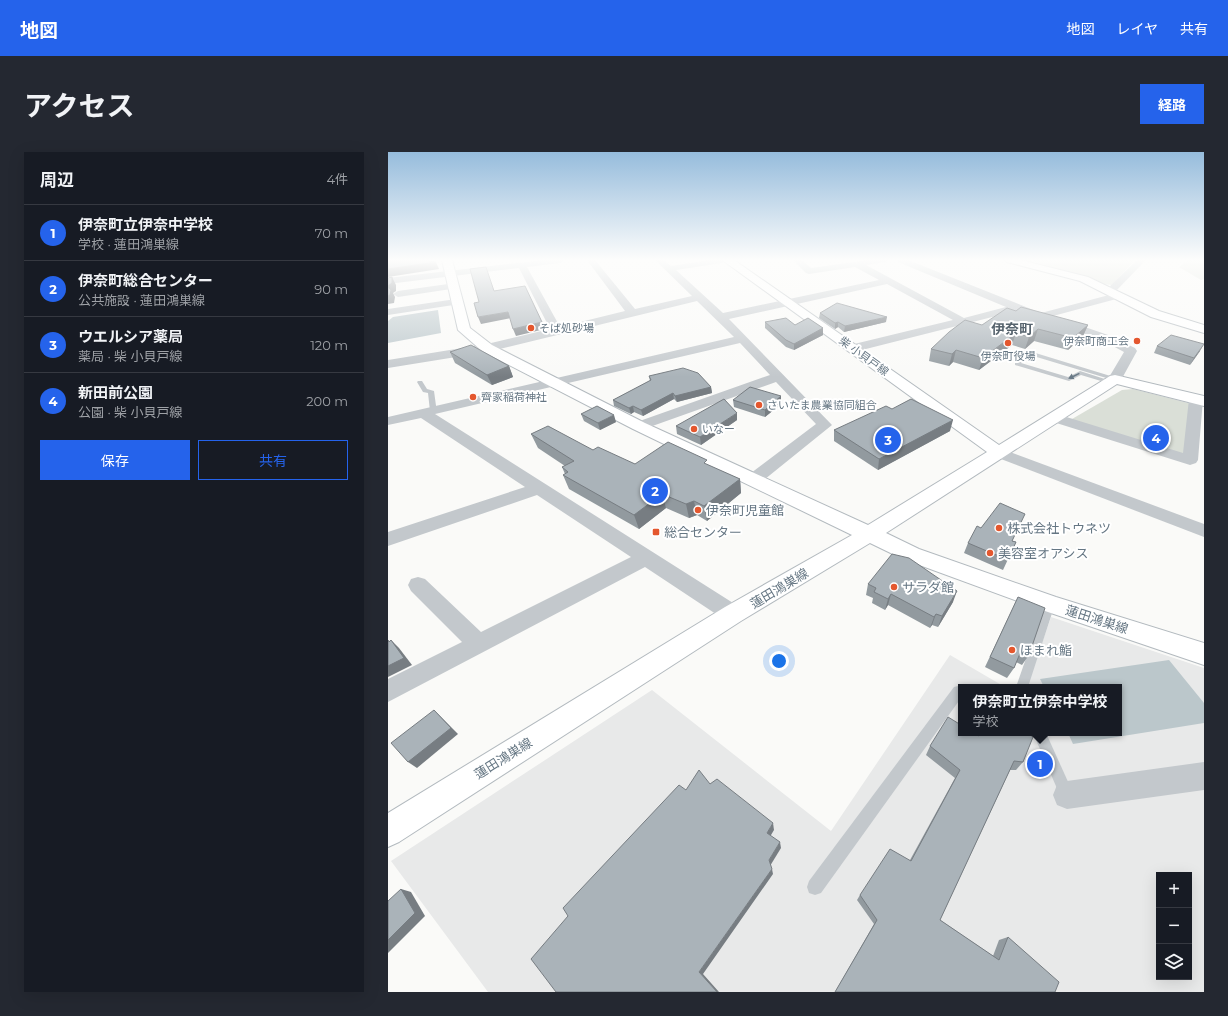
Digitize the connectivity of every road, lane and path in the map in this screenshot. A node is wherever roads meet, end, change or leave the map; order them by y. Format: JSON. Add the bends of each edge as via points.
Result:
{"nodes":[{"id":1,"x":413,"y":299,"type":"edge"},
{"id":2,"x":456,"y":299,"type":"edge"},
{"id":3,"x":540,"y":299,"type":"edge"},
{"id":4,"x":621,"y":299,"type":"edge"},
{"id":5,"x":690,"y":299,"type":"edge"},
{"id":6,"x":702,"y":299,"type":"edge"},
{"id":7,"x":786,"y":299,"type":"edge"},
{"id":8,"x":798,"y":299,"type":"edge"},
{"id":9,"x":922,"y":299,"type":"edge"},
{"id":10,"x":996,"y":299,"type":"edge"},
{"id":11,"x":1096,"y":299,"type":"edge"},
{"id":12,"x":1124,"y":299,"type":"edge"},
{"id":13,"x":789,"y":301,"type":"junction"},
{"id":14,"x":1017,"y":308,"type":"junction"},
{"id":15,"x":388,"y":312,"type":"edge"},
{"id":16,"x":632,"y":313,"type":"junction"},
{"id":17,"x":1041,"y":316,"type":"junction"},
{"id":18,"x":722,"y":317,"type":"junction"},
{"id":19,"x":962,"y":321,"type":"junction"},
{"id":20,"x":1204,"y":329,"type":"edge"},
{"id":21,"x":557,"y":331,"type":"junction"},
{"id":22,"x":743,"y":339,"type":"junction"},
{"id":23,"x":486,"y":348,"type":"junction"},
{"id":24,"x":854,"y":348,"type":"junction"},
{"id":25,"x":388,"y":364,"type":"edge"},
{"id":26,"x":777,"y":377,"type":"junction"},
{"id":27,"x":1113,"y":381,"type":"junction"},
{"id":28,"x":420,"y":382,"type":"dead end"},
{"id":29,"x":555,"y":383,"type":"junction"},
{"id":30,"x":1200,"y":400,"type":"edge"},
{"id":31,"x":428,"y":412,"type":"junction"},
{"id":32,"x":1055,"y":418,"type":"junction"},
{"id":33,"x":388,"y":421,"type":"edge"},
{"id":34,"x":639,"y":426,"type":"junction"},
{"id":35,"x":999,"y":453,"type":"junction"},
{"id":36,"x":753,"y":480,"type":"junction"},
{"id":37,"x":540,"y":488,"type":"junction"},
{"id":38,"x":1204,"y":532,"type":"edge"},
{"id":39,"x":868,"y":535,"type":"junction"},
{"id":40,"x":388,"y":539,"type":"edge"},
{"id":41,"x":648,"y":558,"type":"junction"},
{"id":42,"x":418,"y":585,"type":"dead end"},
{"id":43,"x":1050,"y":604,"type":"junction"},
{"id":44,"x":734,"y":614,"type":"junction"},
{"id":45,"x":479,"y":644,"type":"junction"},
{"id":46,"x":1204,"y":654,"type":"edge"},
{"id":47,"x":1023,"y":684,"type":"edge"},
{"id":48,"x":388,"y":691,"type":"edge"},
{"id":49,"x":958,"y":691,"type":"edge"},
{"id":50,"x":1040,"y":736,"type":"edge"},
{"id":51,"x":1204,"y":776,"type":"edge"},
{"id":52,"x":1067,"y":795,"type":"joint"},
{"id":53,"x":388,"y":831,"type":"edge"},
{"id":54,"x":815,"y":888,"type":"dead end"}],
"edges":[{"from":1,"to":15,"type":"street"},
{"from":2,"to":23,"type":"street","via":[[464,330]]},
{"from":3,"to":21,"type":"street"},
{"from":4,"to":16,"type":"street"},
{"from":5,"to":16,"type":"street"},
{"from":6,"to":18,"type":"street"},
{"from":7,"to":13,"type":"street","name":"柴 小貝戸線"},
{"from":8,"to":13,"type":"street"},
{"from":9,"to":19,"type":"street"},
{"from":10,"to":14,"type":"street"},
{"from":11,"to":17,"type":"street"},
{"from":12,"to":20,"type":"street","via":[[1168,319]]},
{"from":13,"to":18,"type":"street"},
{"from":13,"to":24,"type":"street","name":"柴 小貝戸線"},
{"from":14,"to":17,"type":"street"},
{"from":14,"to":19,"type":"street"},
{"from":16,"to":21,"type":"street"},
{"from":17,"to":27,"type":"street","via":[[1104,337],[1131,351]]},
{"from":18,"to":22,"type":"street"},
{"from":19,"to":24,"type":"street"},
{"from":21,"to":23,"type":"street"},
{"from":22,"to":26,"type":"street"},
{"from":22,"to":29,"type":"street"},
{"from":23,"to":25,"type":"street"},
{"from":23,"to":29,"type":"street"},
{"from":24,"to":35,"type":"street","name":"柴 小貝戸線"},
{"from":26,"to":34,"type":"street"},
{"from":26,"to":36,"type":"street","via":[[825,426]]},
{"from":27,"to":27,"type":"lane","one_way":true,"via":[[1080,373],[1069,379],[1017,364],[1030,353]]},
{"from":27,"to":30,"type":"street"},
{"from":27,"to":32,"type":"street"},
{"from":28,"to":31,"type":"lane","via":[[425,391],[431,391]]},
{"from":29,"to":31,"type":"street"},
{"from":29,"to":34,"type":"street"},
{"from":30,"to":32,"type":"street","via":[[1190,460]]},
{"from":31,"to":33,"type":"street"},
{"from":31,"to":37,"type":"street"},
{"from":32,"to":35,"type":"street"},
{"from":34,"to":36,"type":"street"},
{"from":35,"to":38,"type":"street"},
{"from":35,"to":39,"type":"street"},
{"from":36,"to":39,"type":"street"},
{"from":37,"to":40,"type":"street"},
{"from":37,"to":41,"type":"street"},
{"from":39,"to":43,"type":"street","name":"蓮田鴻巣線","via":[[911,554]]},
{"from":39,"to":44,"type":"street","name":"蓮田鴻巣線"},
{"from":41,"to":44,"type":"street"},
{"from":41,"to":45,"type":"street"},
{"from":42,"to":45,"type":"street"},
{"from":43,"to":46,"type":"street","name":"蓮田鴻巣線"},
{"from":43,"to":47,"type":"lane"},
{"from":44,"to":53,"type":"street","name":"蓮田鴻巣線"},
{"from":45,"to":48,"type":"street"},
{"from":49,"to":54,"type":"lane"},
{"from":50,"to":52,"type":"lane"},
{"from":51,"to":52,"type":"street"}]}
